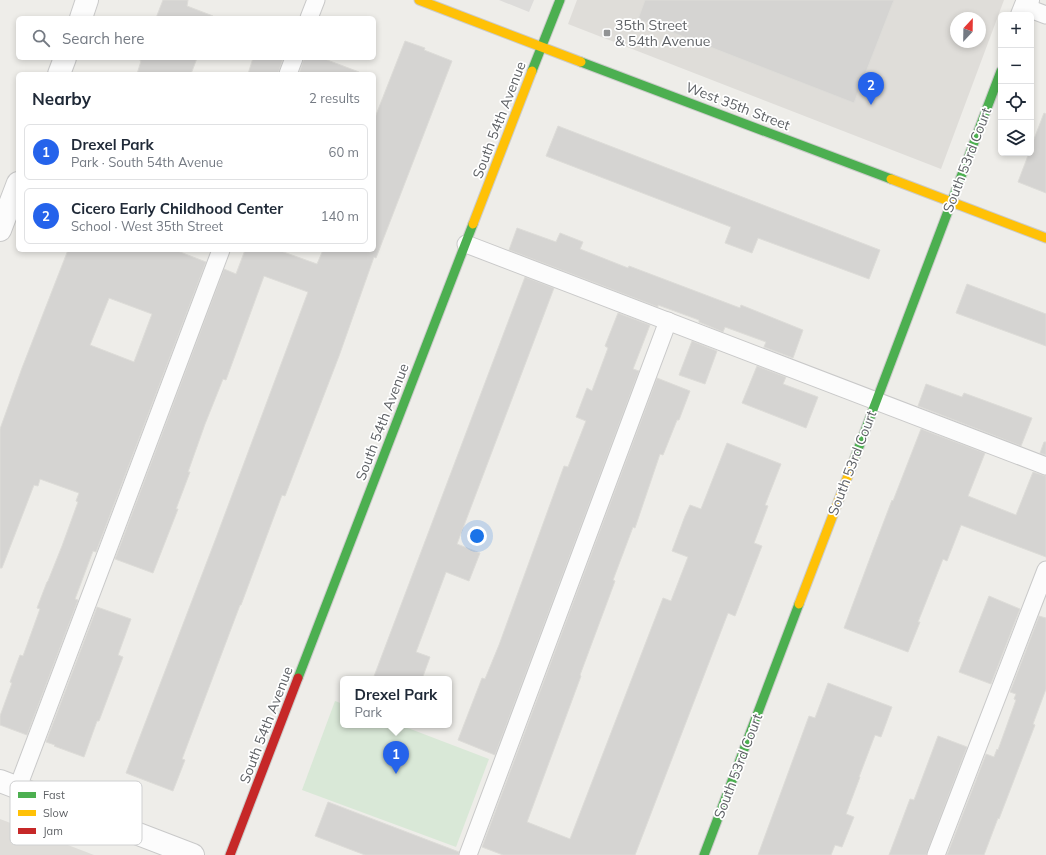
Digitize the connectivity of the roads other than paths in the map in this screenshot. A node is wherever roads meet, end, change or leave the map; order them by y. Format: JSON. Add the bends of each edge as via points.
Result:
{"nodes":[{"id":1,"x":87,"y":0,"type":"edge"},
{"id":2,"x":316,"y":0,"type":"edge"},
{"id":3,"x":419,"y":0,"type":"edge"},
{"id":4,"x":560,"y":0,"type":"edge"},
{"id":5,"x":1025,"y":7,"type":"edge"},
{"id":6,"x":1046,"y":15,"type":"edge"},
{"id":7,"x":82,"y":16,"type":"edge"},
{"id":8,"x":310,"y":16,"type":"edge"},
{"id":9,"x":542,"y":46,"type":"junction"},
{"id":10,"x":64,"y":60,"type":"edge"},
{"id":11,"x":293,"y":60,"type":"edge"},
{"id":12,"x":60,"y":72,"type":"edge"},
{"id":13,"x":289,"y":72,"type":"edge"},
{"id":14,"x":998,"y":79,"type":"edge"},
{"id":15,"x":16,"y":188,"type":"edge"},
{"id":16,"x":952,"y":202,"type":"junction"},
{"id":17,"x":0,"y":230,"type":"edge"},
{"id":18,"x":1046,"y":238,"type":"edge"},
{"id":19,"x":466,"y":244,"type":"junction"},
{"id":20,"x":220,"y":252,"type":"edge"},
{"id":21,"x":668,"y":321,"type":"junction"},
{"id":22,"x":876,"y":401,"type":"junction"},
{"id":23,"x":1046,"y":466,"type":"edge"},
{"id":24,"x":1046,"y":570,"type":"edge"},
{"id":25,"x":10,"y":781,"type":"edge"},
{"id":26,"x":142,"y":835,"type":"edge"},
{"id":27,"x":193,"y":855,"type":"edge"},
{"id":28,"x":230,"y":855,"type":"edge"},
{"id":29,"x":468,"y":855,"type":"edge"},
{"id":30,"x":704,"y":855,"type":"edge"},
{"id":31,"x":936,"y":855,"type":"edge"}],
"edges":[{"from":1,"to":7,"type":"street"},
{"from":2,"to":8,"type":"lane"},
{"from":3,"to":9,"type":"street","name":"West 35th Street"},
{"from":4,"to":9,"type":"street","name":"South 54th Avenue"},
{"from":5,"to":6,"type":"lane"},
{"from":9,"to":16,"type":"street","name":"West 35th Street"},
{"from":9,"to":19,"type":"street","name":"South 54th Avenue"},
{"from":10,"to":12,"type":"street"},
{"from":11,"to":13,"type":"lane"},
{"from":14,"to":16,"type":"street","name":"South 53rd Court"},
{"from":15,"to":17,"type":"street"},
{"from":16,"to":18,"type":"street","name":"West 35th Street"},
{"from":16,"to":22,"type":"street","name":"South 53rd Court"},
{"from":19,"to":21,"type":"lane"},
{"from":19,"to":28,"type":"street","name":"South 54th Avenue"},
{"from":20,"to":25,"type":"lane"},
{"from":21,"to":22,"type":"lane"},
{"from":21,"to":29,"type":"lane"},
{"from":22,"to":23,"type":"lane"},
{"from":22,"to":30,"type":"street","name":"South 53rd Court"},
{"from":24,"to":31,"type":"lane"},
{"from":26,"to":27,"type":"street"}]}
